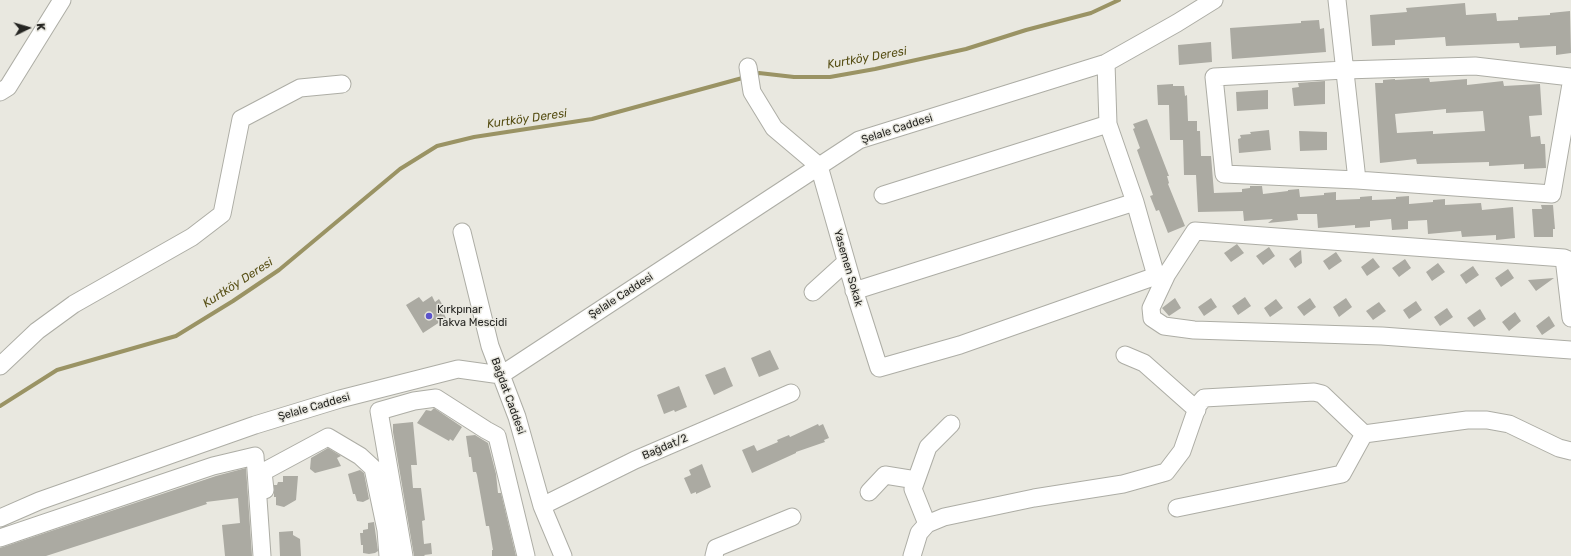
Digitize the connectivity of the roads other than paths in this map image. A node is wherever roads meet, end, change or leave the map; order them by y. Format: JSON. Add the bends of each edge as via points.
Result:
{"nodes":[{"id":1,"x":62,"y":0,"type":"edge"},
{"id":2,"x":1214,"y":0,"type":"edge"},
{"id":3,"x":1337,"y":0,"type":"edge"},
{"id":4,"x":1106,"y":63,"type":"junction"},
{"id":5,"x":748,"y":67,"type":"dead end"},
{"id":6,"x":1345,"y":70,"type":"junction"},
{"id":7,"x":1571,"y":77,"type":"edge"},
{"id":8,"x":342,"y":84,"type":"dead end"},
{"id":9,"x":1571,"y":84,"type":"edge"},
{"id":10,"x":0,"y":92,"type":"edge"},
{"id":11,"x":1108,"y":124,"type":"junction"},
{"id":12,"x":819,"y":166,"type":"junction"},
{"id":13,"x":1357,"y":180,"type":"junction"},
{"id":14,"x":883,"y":194,"type":"dead end"},
{"id":15,"x":1135,"y":202,"type":"junction"},
{"id":16,"x":462,"y":232,"type":"dead end"},
{"id":17,"x":1567,"y":260,"type":"edge"},
{"id":18,"x":846,"y":262,"type":"junction"},
{"id":19,"x":854,"y":290,"type":"junction"},
{"id":20,"x":813,"y":292,"type":"dead end"},
{"id":21,"x":1571,"y":318,"type":"edge"},
{"id":22,"x":1571,"y":350,"type":"edge"},
{"id":23,"x":1125,"y":355,"type":"dead end"},
{"id":24,"x":0,"y":366,"type":"edge"},
{"id":25,"x":501,"y":375,"type":"junction"},
{"id":26,"x":791,"y":393,"type":"dead end"},
{"id":27,"x":1197,"y":410,"type":"junction"},
{"id":28,"x":951,"y":424,"type":"dead end"},
{"id":29,"x":1364,"y":434,"type":"junction"},
{"id":30,"x":1571,"y":451,"type":"edge"},
{"id":31,"x":916,"y":480,"type":"junction"},
{"id":32,"x":870,"y":492,"type":"dead end"},
{"id":33,"x":542,"y":506,"type":"junction"},
{"id":34,"x":1177,"y":508,"type":"dead end"},
{"id":35,"x":792,"y":517,"type":"dead end"},
{"id":36,"x":0,"y":518,"type":"edge"},
{"id":37,"x":927,"y":524,"type":"junction"},
{"id":38,"x":0,"y":538,"type":"edge"},
{"id":39,"x":262,"y":556,"type":"edge"},
{"id":40,"x":272,"y":556,"type":"edge"},
{"id":41,"x":388,"y":556,"type":"edge"},
{"id":42,"x":404,"y":556,"type":"edge"},
{"id":43,"x":526,"y":556,"type":"edge"},
{"id":44,"x":563,"y":556,"type":"edge"},
{"id":45,"x":714,"y":556,"type":"edge"},
{"id":46,"x":912,"y":556,"type":"edge"}],
"edges":[{"from":1,"to":10,"type":"street","via":[[8,87]]},
{"from":2,"to":4,"type":"street","name":"Şelale Caddesi"},
{"from":3,"to":6,"type":"street"},
{"from":4,"to":11,"type":"street"},
{"from":4,"to":12,"type":"street","name":"Şelale Caddesi","via":[[859,140]]},
{"from":5,"to":12,"type":"street","via":[[752,92],[774,128]]},
{"from":6,"to":7,"type":"street","via":[[1475,66]]},
{"from":6,"to":13,"type":"street"},
{"from":6,"to":13,"type":"street","via":[[1214,77],[1224,174]]},
{"from":8,"to":24,"type":"street","via":[[300,88],[240,119],[222,214],[192,237],[74,304],[38,331]]},
{"from":9,"to":13,"type":"street","via":[[1552,194]]},
{"from":11,"to":14,"type":"street"},
{"from":11,"to":15,"type":"street"},
{"from":12,"to":18,"type":"street","name":"Yasemen Sokak"},
{"from":12,"to":25,"type":"street","name":"Şelale Caddesi"},
{"from":15,"to":19,"type":"street"},
{"from":15,"to":19,"type":"street","name":"Yasemen Sokak","via":[[1156,276],[960,345],[880,368]]},
{"from":16,"to":25,"type":"street","name":"Bağdat Caddesi","via":[[490,346]]},
{"from":17,"to":21,"type":"street"},
{"from":17,"to":22,"type":"street","via":[[1195,231],[1167,274],[1151,308],[1152,318],[1164,326],[1194,330],[1382,336]]},
{"from":18,"to":19,"type":"street","name":"Yasemen Sokak"},
{"from":18,"to":20,"type":"street"},
{"from":23,"to":27,"type":"street","via":[[1144,363]]},
{"from":25,"to":33,"type":"street","name":"Bağdat Caddesi","via":[[517,417]]},
{"from":25,"to":36,"type":"street","name":"Şelale Caddesi","via":[[458,369],[340,399],[248,427],[39,501]]},
{"from":26,"to":33,"type":"street","name":"Bağdat/2","via":[[635,460]]},
{"from":27,"to":29,"type":"street","via":[[1204,398],[1314,392],[1322,394]]},
{"from":27,"to":37,"type":"street","via":[[1182,451],[1166,472],[1122,484],[1034,498],[952,515]]},
{"from":28,"to":31,"type":"street","via":[[928,447]]},
{"from":29,"to":30,"type":"street","via":[[1467,420],[1487,420],[1509,424],[1559,448]]},
{"from":29,"to":34,"type":"street","via":[[1342,474]]},
{"from":31,"to":32,"type":"street","via":[[885,475]]},
{"from":31,"to":37,"type":"street","via":[[913,489]]},
{"from":33,"to":44,"type":"street","name":"Bağdat Caddesi"},
{"from":35,"to":45,"type":"street","via":[[716,548]]},
{"from":37,"to":46,"type":"street","via":[[919,533]]},
{"from":38,"to":39,"type":"street","via":[[214,466],[255,456]]},
{"from":40,"to":41,"type":"street","via":[[263,472],[328,437],[360,456],[373,468],[386,530]]},
{"from":42,"to":43,"type":"street","via":[[379,410],[436,398],[497,436]]}]}
